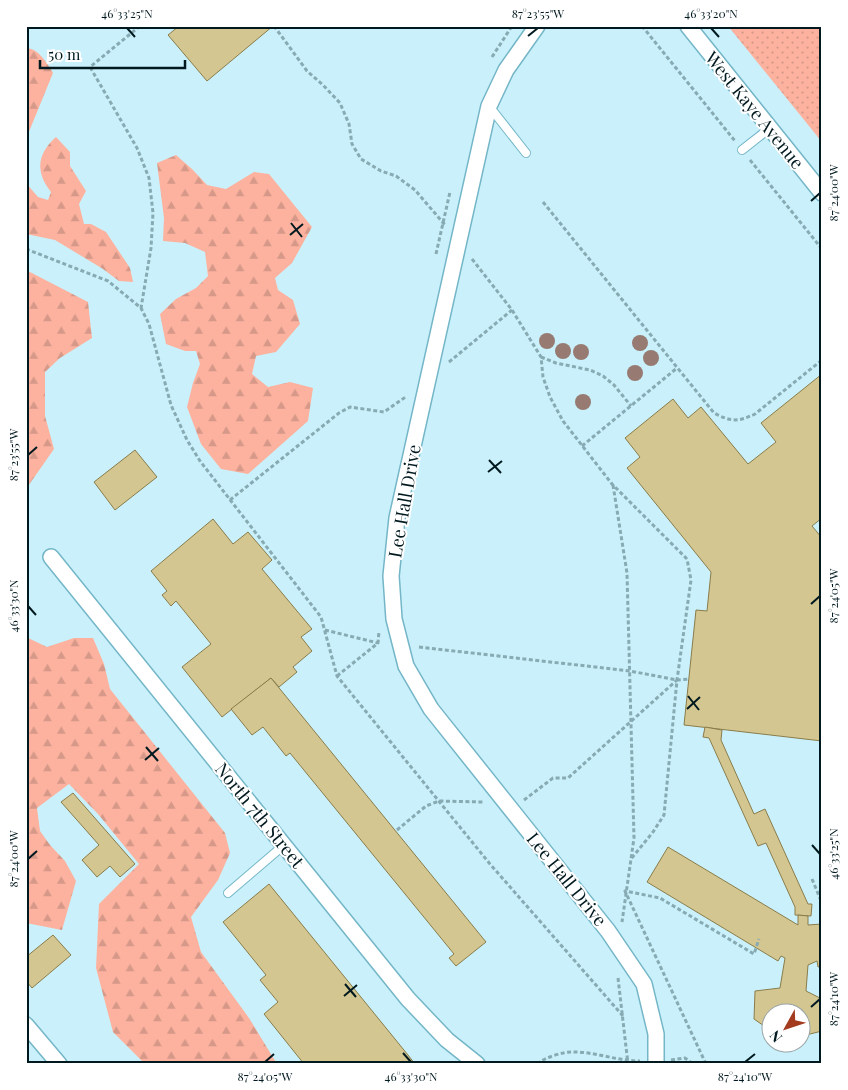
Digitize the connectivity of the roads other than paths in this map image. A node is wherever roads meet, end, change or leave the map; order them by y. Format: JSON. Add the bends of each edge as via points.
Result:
{"nodes":[{"id":1,"x":537,"y":26,"type":"edge"},
{"id":2,"x":688,"y":26,"type":"edge"},
{"id":3,"x":489,"y":106,"type":"junction"},
{"id":4,"x":770,"y":128,"type":"junction"},
{"id":5,"x":742,"y":150,"type":"road end"},
{"id":6,"x":526,"y":152,"type":"dead end"},
{"id":7,"x":822,"y":193,"type":"edge"},
{"id":8,"x":51,"y":557,"type":"dead end"},
{"id":9,"x":284,"y":844,"type":"junction"},
{"id":10,"x":228,"y":893,"type":"dead end"},
{"id":11,"x":27,"y":1026,"type":"edge"},
{"id":12,"x":656,"y":1062,"type":"edge"},
{"id":13,"x":59,"y":1064,"type":"edge"},
{"id":14,"x":477,"y":1064,"type":"edge"}],
"edges":[{"from":1,"to":3,"type":"street","name":"Lee Hall Drive","via":[[506,70]]},
{"from":2,"to":4,"type":"street","name":"West Kaye Avenue"},
{"from":3,"to":6,"type":"lane"},
{"from":3,"to":12,"type":"street","name":"Lee Hall Drive","via":[[397,518],[391,576],[394,619],[406,666],[431,709],[608,931],[644,984],[656,1034]]},
{"from":4,"to":5,"type":"lane"},
{"from":4,"to":7,"type":"street","name":"West Kaye Avenue"},
{"from":8,"to":9,"type":"street","name":"North 7th Street"},
{"from":9,"to":10,"type":"lane"},
{"from":9,"to":14,"type":"street","name":"North 7th Street","via":[[408,999],[447,1040]]},
{"from":11,"to":13,"type":"street"}]}
